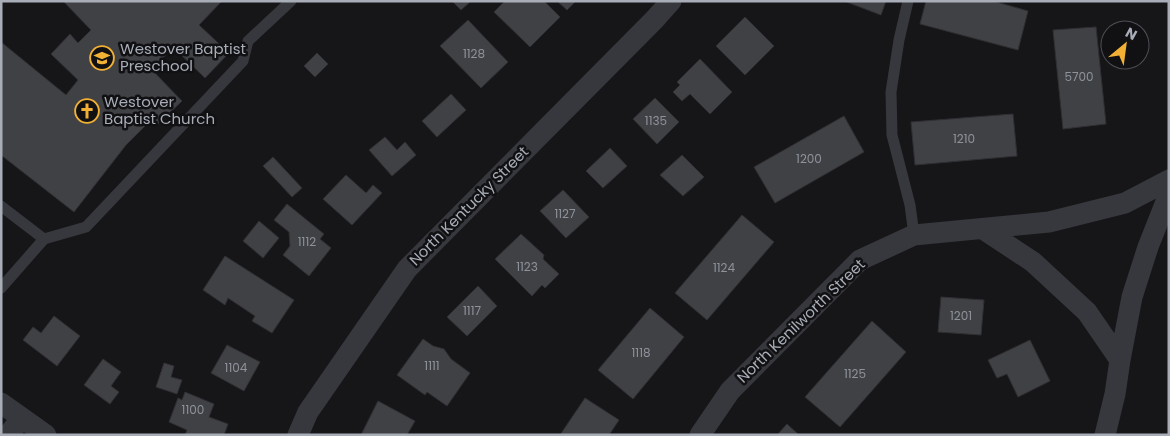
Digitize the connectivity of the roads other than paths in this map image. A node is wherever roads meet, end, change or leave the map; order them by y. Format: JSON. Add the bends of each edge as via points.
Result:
{"nodes":[{"id":1,"x":291,"y":1,"type":"edge"},
{"id":2,"x":671,"y":1,"type":"edge"},
{"id":3,"x":908,"y":1,"type":"edge"},
{"id":4,"x":1169,"y":180,"type":"edge"},
{"id":5,"x":1169,"y":194,"type":"edge"},
{"id":6,"x":1,"y":206,"type":"edge"},
{"id":7,"x":983,"y":229,"type":"junction"},
{"id":8,"x":914,"y":235,"type":"junction"},
{"id":9,"x":44,"y":239,"type":"junction"},
{"id":10,"x":1,"y":288,"type":"edge"},
{"id":11,"x":1120,"y":360,"type":"junction"},
{"id":12,"x":1,"y":403,"type":"edge"},
{"id":13,"x":22,"y":418,"type":"junction"},
{"id":14,"x":8,"y":435,"type":"edge"},
{"id":15,"x":46,"y":435,"type":"edge"},
{"id":16,"x":298,"y":435,"type":"edge"},
{"id":17,"x":700,"y":435,"type":"edge"},
{"id":18,"x":1105,"y":435,"type":"edge"}],
"edges":[{"from":1,"to":9,"type":"lane","via":[[248,41],[243,61],[86,227]]},
{"from":2,"to":16,"type":"street","name":"North Kentucky Street","via":[[407,268],[308,412]]},
{"from":3,"to":8,"type":"lane","via":[[891,92],[892,135],[910,205]]},
{"from":4,"to":7,"type":"street","name":"North Kenilworth Street","via":[[1125,203],[1049,222]]},
{"from":5,"to":11,"type":"street","via":[[1132,297]]},
{"from":6,"to":9,"type":"lane"},
{"from":7,"to":8,"type":"street","name":"North Kenilworth Street"},
{"from":7,"to":11,"type":"street","via":[[1033,262],[1087,312]]},
{"from":8,"to":17,"type":"street","name":"North Kenilworth Street","via":[[860,260],[730,391]]},
{"from":9,"to":10,"type":"lane"},
{"from":11,"to":18,"type":"street"},
{"from":12,"to":13,"type":"street"},
{"from":13,"to":14,"type":"street"},
{"from":13,"to":15,"type":"street"}]}
